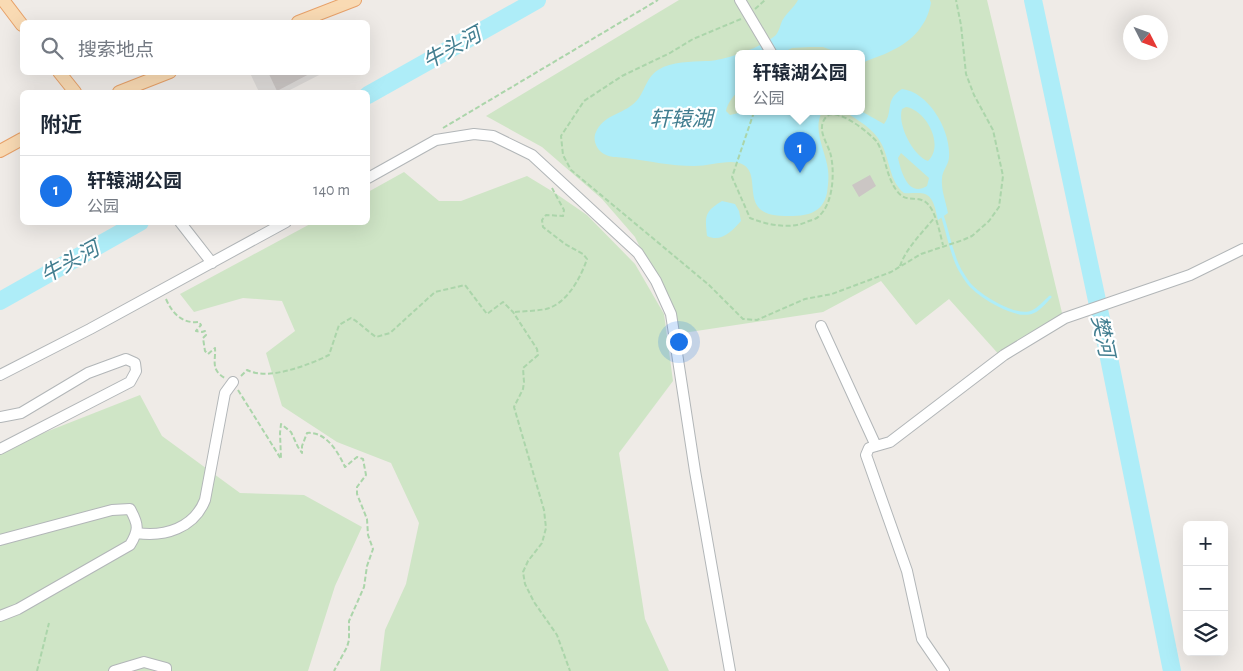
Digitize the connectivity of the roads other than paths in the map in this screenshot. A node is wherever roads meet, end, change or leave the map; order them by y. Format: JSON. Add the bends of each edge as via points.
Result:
{"nodes":[{"id":1,"x":3,"y":0,"type":"edge"},
{"id":2,"x":355,"y":0,"type":"edge"},
{"id":3,"x":740,"y":0,"type":"edge"},
{"id":4,"x":303,"y":20,"type":"edge"},
{"id":5,"x":20,"y":22,"type":"edge"},
{"id":6,"x":770,"y":50,"type":"edge"},
{"id":7,"x":61,"y":75,"type":"edge"},
{"id":8,"x":162,"y":75,"type":"edge"},
{"id":9,"x":73,"y":90,"type":"edge"},
{"id":10,"x":124,"y":90,"type":"edge"},
{"id":11,"x":20,"y":140,"type":"edge"},
{"id":12,"x":0,"y":151,"type":"edge"},
{"id":13,"x":370,"y":177,"type":"edge"},
{"id":14,"x":182,"y":225,"type":"edge"},
{"id":15,"x":281,"y":225,"type":"edge"},
{"id":16,"x":1243,"y":249,"type":"edge"},
{"id":17,"x":212,"y":263,"type":"junction"},
{"id":18,"x":821,"y":326,"type":"dead end"},
{"id":19,"x":0,"y":375,"type":"edge"},
{"id":20,"x":233,"y":382,"type":"road end"},
{"id":21,"x":0,"y":418,"type":"edge"},
{"id":22,"x":876,"y":446,"type":"junction"},
{"id":23,"x":0,"y":449,"type":"edge"},
{"id":24,"x":137,"y":533,"type":"junction"},
{"id":25,"x":0,"y":540,"type":"edge"},
{"id":26,"x":0,"y":616,"type":"edge"},
{"id":27,"x":114,"y":671,"type":"edge"},
{"id":28,"x":166,"y":671,"type":"edge"},
{"id":29,"x":730,"y":671,"type":"edge"},
{"id":30,"x":944,"y":671,"type":"edge"}],
"edges":[{"from":1,"to":5,"type":"main road"},
{"from":2,"to":4,"type":"main road"},
{"from":3,"to":6,"type":"street"},
{"from":7,"to":9,"type":"main road"},
{"from":8,"to":10,"type":"main road"},
{"from":11,"to":12,"type":"main road"},
{"from":13,"to":29,"type":"street","via":[[436,140],[474,134],[493,136],[532,155],[638,253],[656,281],[671,314]]},
{"from":14,"to":17,"type":"street"},
{"from":15,"to":17,"type":"street"},
{"from":16,"to":22,"type":"street","via":[[1190,275],[1065,318],[1004,355],[890,442]]},
{"from":17,"to":19,"type":"street"},
{"from":18,"to":22,"type":"street"},
{"from":20,"to":24,"type":"street","via":[[225,393],[201,510],[189,523],[173,530],[151,535]]},
{"from":21,"to":23,"type":"street","via":[[21,413],[88,372],[126,359],[135,363],[136,371],[130,382]]},
{"from":22,"to":30,"type":"street","via":[[869,448],[866,455],[907,571],[922,638]]},
{"from":24,"to":25,"type":"street","via":[[137,521],[130,509],[112,510]]},
{"from":24,"to":26,"type":"street","via":[[130,545]]},
{"from":27,"to":28,"type":"street","via":[[144,662],[166,668]]}]}
